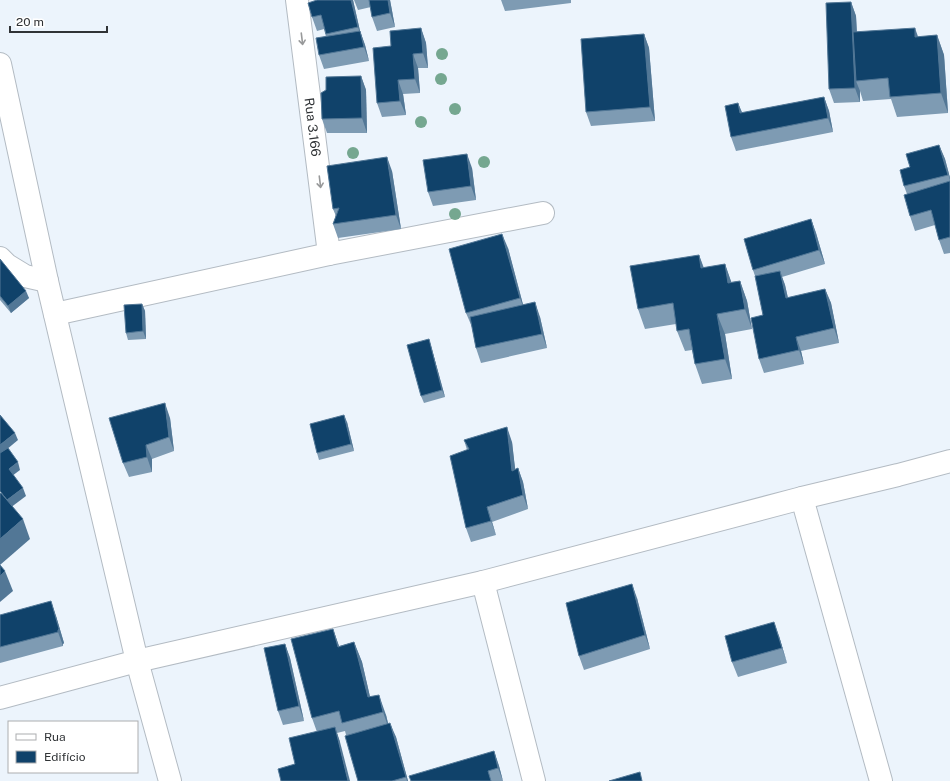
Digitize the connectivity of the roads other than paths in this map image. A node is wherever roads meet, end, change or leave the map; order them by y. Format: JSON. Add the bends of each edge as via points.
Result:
{"nodes":[{"id":1,"x":297,"y":0,"type":"edge"},
{"id":2,"x":0,"y":64,"type":"edge"},
{"id":3,"x":543,"y":213,"type":"dead end"},
{"id":4,"x":329,"y":254,"type":"junction"},
{"id":5,"x":0,"y":258,"type":"edge"},
{"id":6,"x":46,"y":281,"type":"junction"},
{"id":7,"x":55,"y":314,"type":"junction"},
{"id":8,"x":950,"y":461,"type":"edge"},
{"id":9,"x":802,"y":498,"type":"junction"},
{"id":10,"x":483,"y":582,"type":"junction"},
{"id":11,"x":137,"y":661,"type":"junction"},
{"id":12,"x":0,"y":698,"type":"edge"},
{"id":13,"x":170,"y":781,"type":"edge"},
{"id":14,"x":534,"y":781,"type":"edge"},
{"id":15,"x":881,"y":781,"type":"edge"}],
"edges":[{"from":1,"to":4,"type":"street","name":"Rua 3.166","one_way":true},
{"from":2,"to":6,"type":"street"},
{"from":3,"to":4,"type":"street"},
{"from":4,"to":7,"type":"street"},
{"from":5,"to":6,"type":"street","via":[[25,276]]},
{"from":6,"to":7,"type":"street"},
{"from":7,"to":11,"type":"street"},
{"from":8,"to":9,"type":"street"},
{"from":9,"to":10,"type":"street"},
{"from":9,"to":15,"type":"street"},
{"from":10,"to":11,"type":"street"},
{"from":10,"to":14,"type":"street"},
{"from":11,"to":12,"type":"street"},
{"from":11,"to":13,"type":"street"}]}
